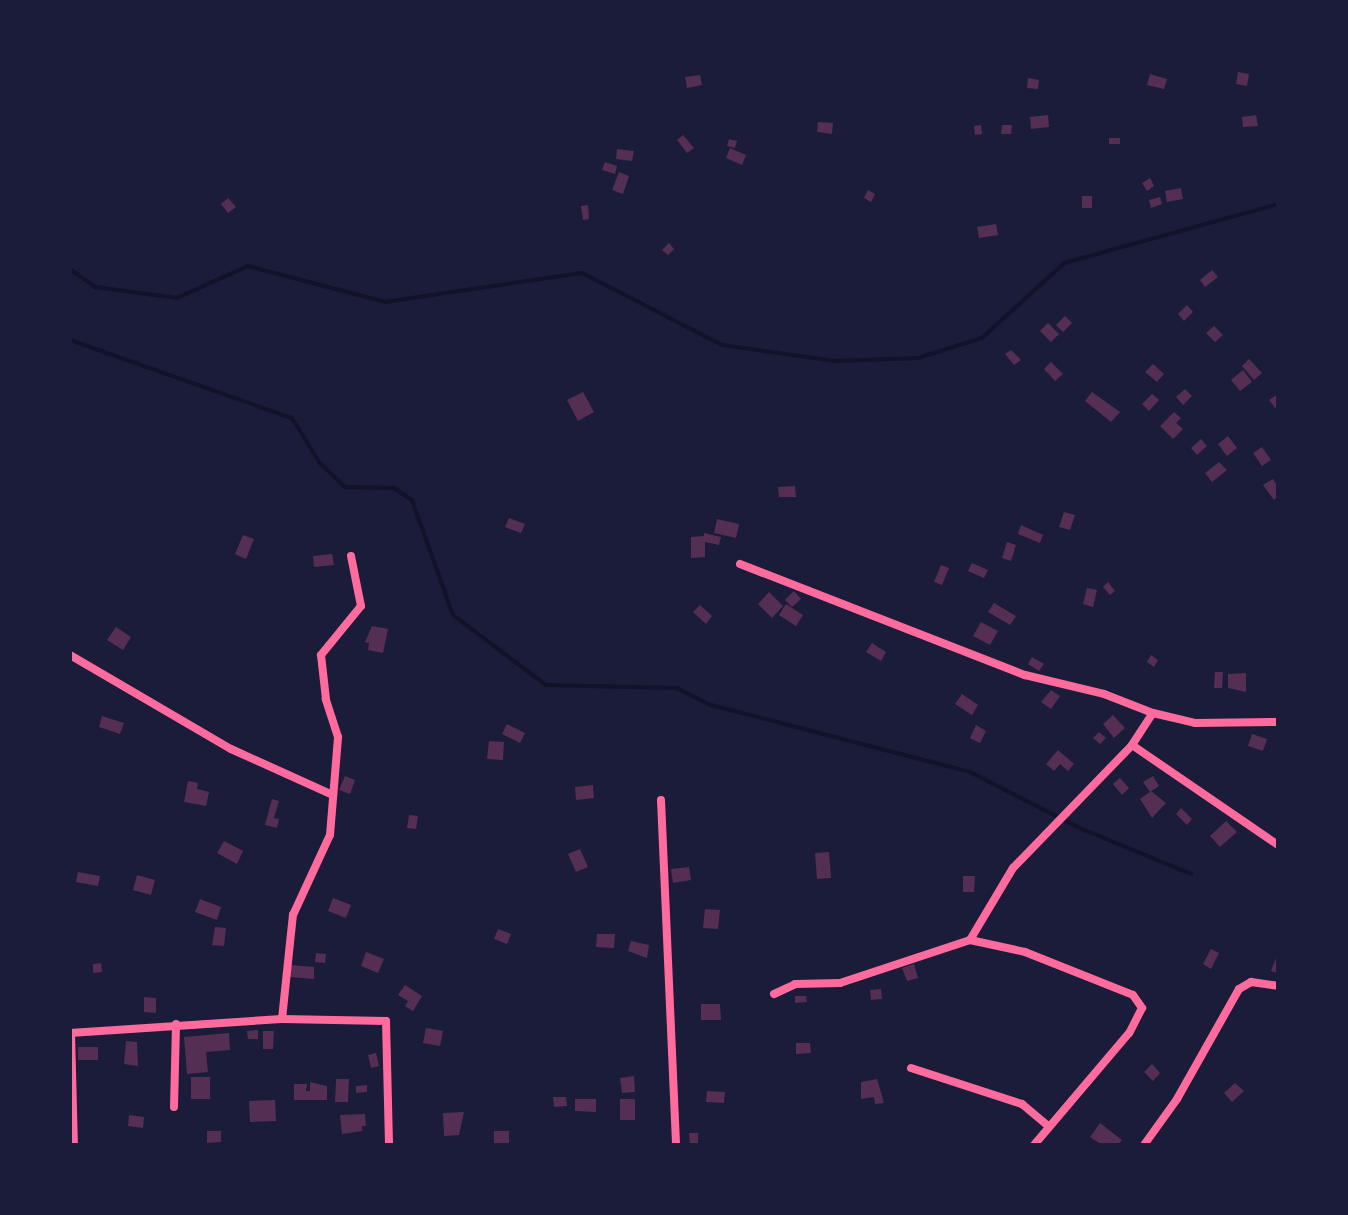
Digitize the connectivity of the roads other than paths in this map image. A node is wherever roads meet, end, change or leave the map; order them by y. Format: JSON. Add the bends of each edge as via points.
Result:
{"nodes":[{"id":1,"x":351,"y":556,"type":"dead end"},
{"id":2,"x":740,"y":564,"type":"dead end"},
{"id":3,"x":70,"y":655,"type":"edge"},
{"id":4,"x":1153,"y":713,"type":"junction"},
{"id":5,"x":1278,"y":722,"type":"edge"},
{"id":6,"x":1132,"y":745,"type":"junction"},
{"id":7,"x":333,"y":795,"type":"junction"},
{"id":8,"x":661,"y":800,"type":"dead end"},
{"id":9,"x":1278,"y":845,"type":"edge"},
{"id":10,"x":970,"y":940,"type":"junction"},
{"id":11,"x":1278,"y":986,"type":"edge"},
{"id":12,"x":774,"y":994,"type":"dead end"},
{"id":13,"x":282,"y":1019,"type":"junction"},
{"id":14,"x":176,"y":1024,"type":"junction"},
{"id":15,"x":70,"y":1033,"type":"edge"},
{"id":16,"x":911,"y":1068,"type":"dead end"},
{"id":17,"x":174,"y":1107,"type":"dead end"},
{"id":18,"x":1049,"y":1127,"type":"junction"},
{"id":19,"x":74,"y":1145,"type":"edge"},
{"id":20,"x":389,"y":1145,"type":"edge"},
{"id":21,"x":676,"y":1145,"type":"edge"},
{"id":22,"x":1034,"y":1145,"type":"edge"},
{"id":23,"x":1144,"y":1145,"type":"edge"}],
"edges":[{"from":1,"to":7,"type":"street","via":[[361,606],[321,655],[326,699],[338,737]]},
{"from":2,"to":4,"type":"street","via":[[1025,675],[1104,694]]},
{"from":3,"to":7,"type":"street","via":[[231,749]]},
{"from":4,"to":5,"type":"street","via":[[1195,723]]},
{"from":4,"to":6,"type":"street"},
{"from":6,"to":9,"type":"street"},
{"from":6,"to":10,"type":"street","via":[[1013,868]]},
{"from":7,"to":13,"type":"street","via":[[330,835],[293,915]]},
{"from":8,"to":21,"type":"street"},
{"from":10,"to":12,"type":"street","via":[[840,983],[795,984]]},
{"from":10,"to":18,"type":"street","via":[[1039,957],[1133,995],[1142,1008],[1129,1033]]},
{"from":11,"to":23,"type":"street","via":[[1251,982],[1239,989],[1177,1099]]},
{"from":13,"to":14,"type":"street"},
{"from":13,"to":20,"type":"street","via":[[386,1021]]},
{"from":14,"to":15,"type":"street"},
{"from":14,"to":17,"type":"street"},
{"from":15,"to":19,"type":"street"},
{"from":16,"to":18,"type":"street","via":[[1022,1104]]},
{"from":18,"to":22,"type":"street"}]}
